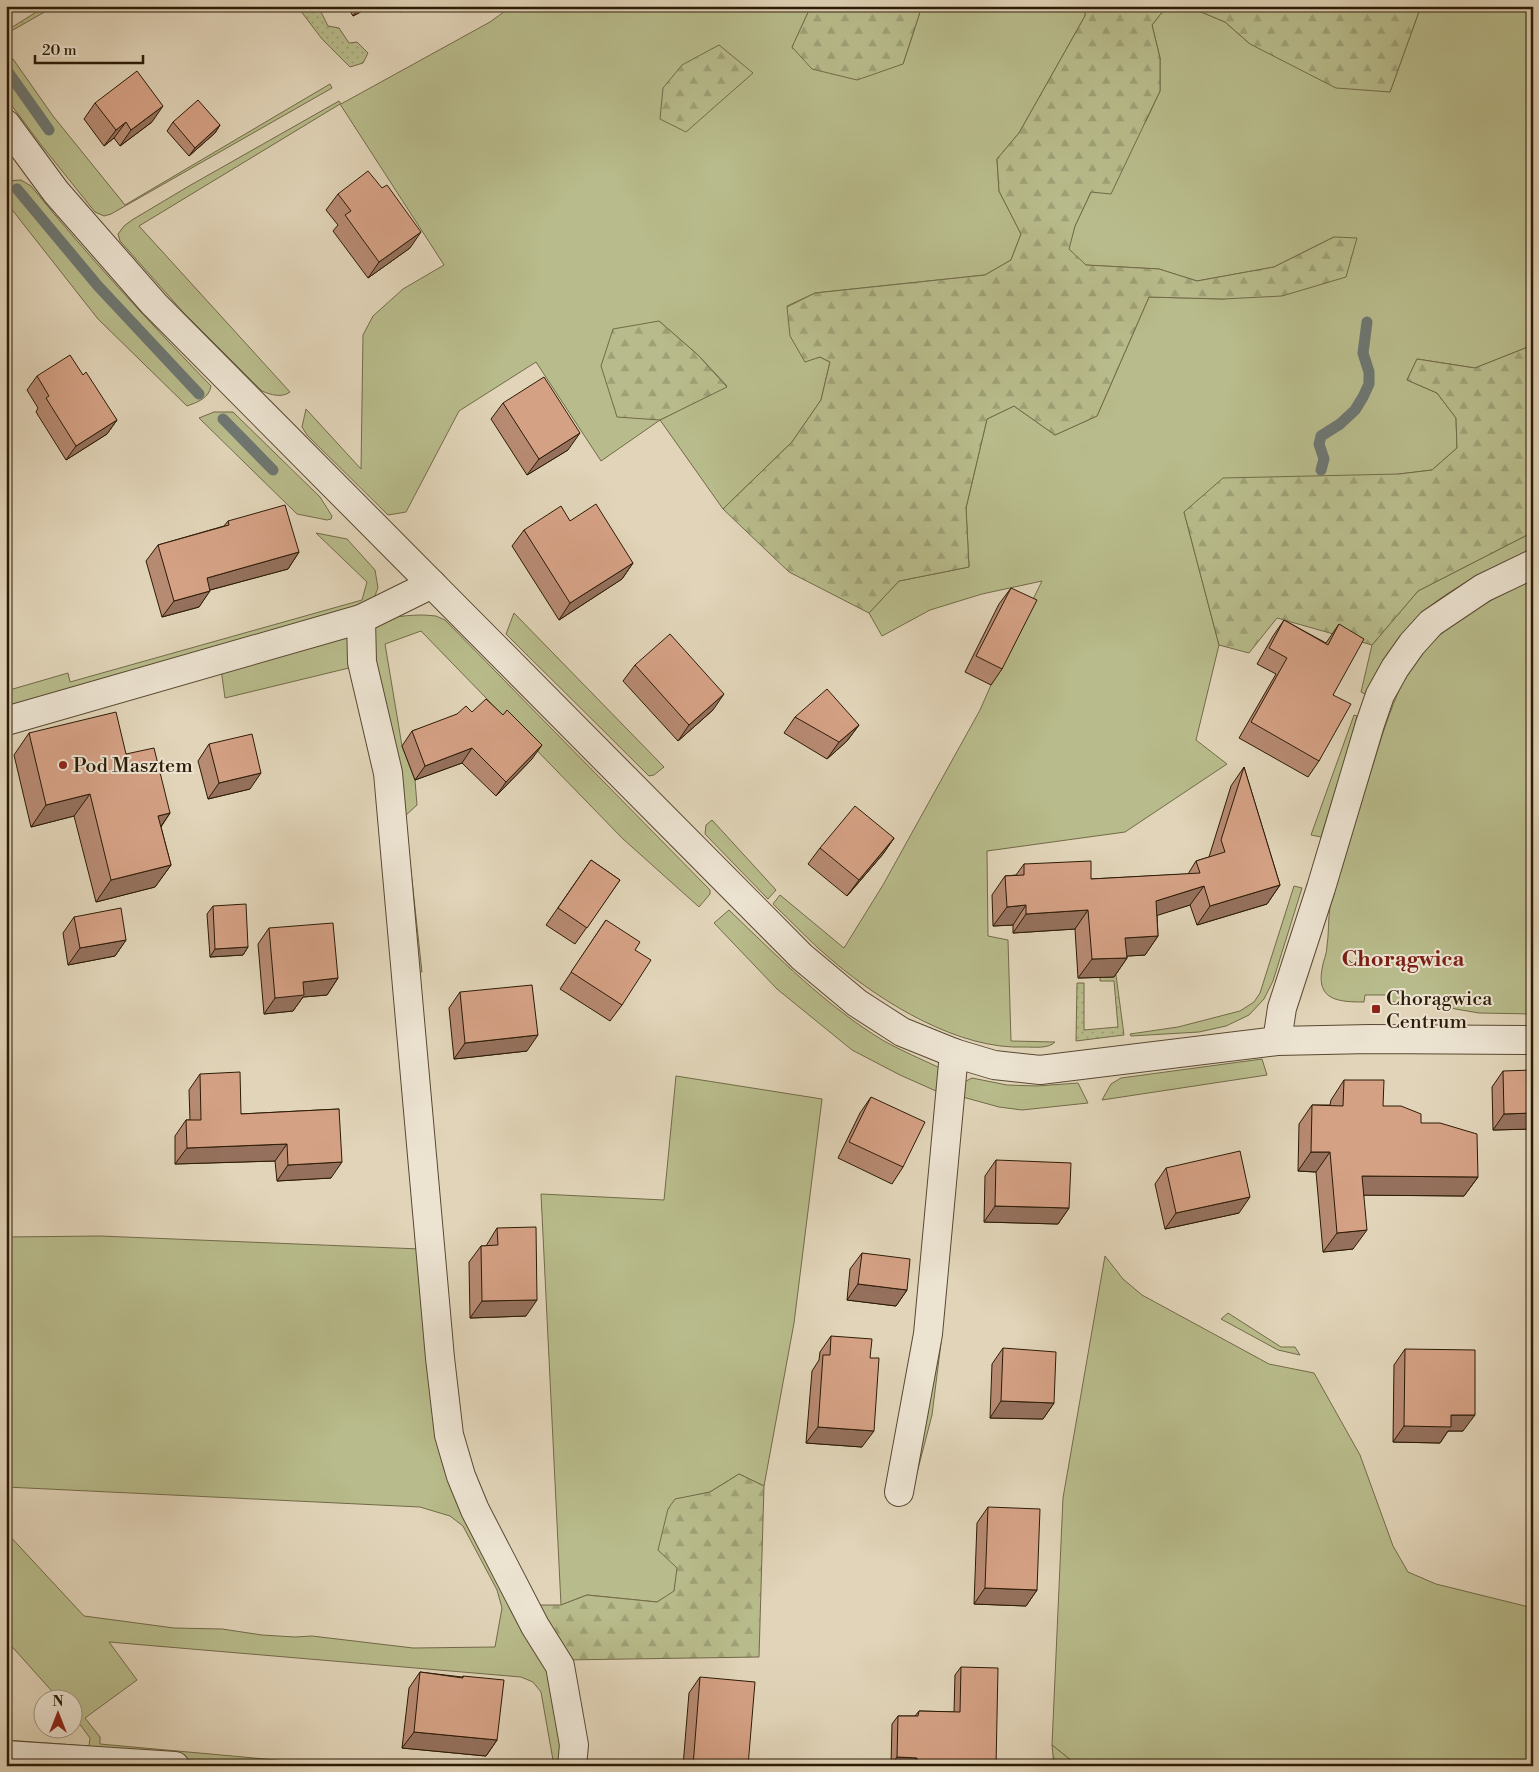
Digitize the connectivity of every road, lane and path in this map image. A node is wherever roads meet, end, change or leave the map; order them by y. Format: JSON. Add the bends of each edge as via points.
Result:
{"nodes":[{"id":1,"x":6,"y":124,"type":"edge"},
{"id":2,"x":1533,"y":564,"type":"edge"},
{"id":3,"x":432,"y":584,"type":"junction"},
{"id":4,"x":361,"y":619,"type":"junction"},
{"id":5,"x":6,"y":721,"type":"edge"},
{"id":6,"x":1533,"y":1040,"type":"edge"},
{"id":7,"x":1277,"y":1041,"type":"junction"},
{"id":8,"x":954,"y":1053,"type":"junction"},
{"id":9,"x":899,"y":1492,"type":"dead end"},
{"id":10,"x":6,"y":1755,"type":"edge"},
{"id":11,"x":174,"y":1766,"type":"edge"},
{"id":12,"x":572,"y":1766,"type":"edge"}],
"edges":[{"from":1,"to":3,"type":"street","via":[[56,192],[154,304]]},
{"from":2,"to":7,"type":"street","via":[[1483,588],[1431,623],[1412,644],[1380,695],[1282,1008]]},
{"from":3,"to":4,"type":"street"},
{"from":3,"to":8,"type":"street","via":[[802,957],[857,1003],[902,1032]]},
{"from":4,"to":5,"type":"street"},
{"from":4,"to":12,"type":"street","via":[[362,662],[388,773],[449,1435],[474,1510],[535,1626],[560,1666],[574,1745]]},
{"from":6,"to":7,"type":"street"},
{"from":7,"to":8,"type":"street","via":[[1040,1070],[994,1065]]},
{"from":8,"to":9,"type":"street","via":[[928,1334]]},
{"from":10,"to":11,"type":"street"}]}
